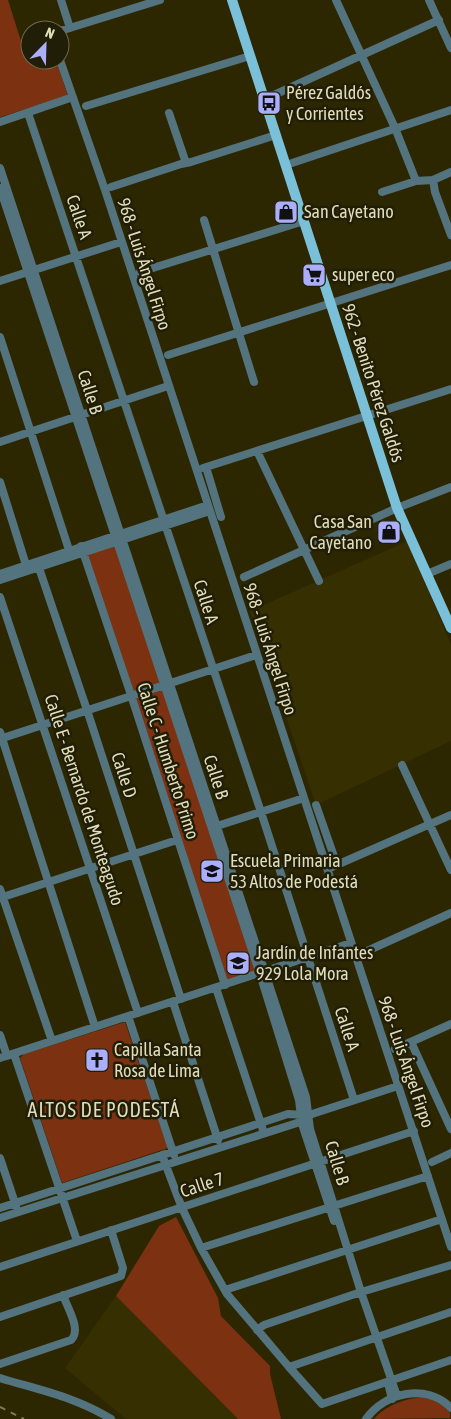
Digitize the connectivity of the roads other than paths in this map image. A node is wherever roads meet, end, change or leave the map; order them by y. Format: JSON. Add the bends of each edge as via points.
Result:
{"nodes":[{"id":1,"x":61,"y":0,"type":"edge"},
{"id":2,"x":160,"y":0,"type":"edge"},
{"id":3,"x":232,"y":0,"type":"edge"},
{"id":4,"x":336,"y":0,"type":"edge"},
{"id":5,"x":429,"y":0,"type":"edge"},
{"id":6,"x":67,"y":20,"type":"edge"},
{"id":7,"x":439,"y":20,"type":"junction"},
{"id":8,"x":70,"y":28,"type":"edge"},
{"id":9,"x":447,"y":29,"type":"edge"},
{"id":10,"x":451,"y":48,"type":"edge"},
{"id":11,"x":250,"y":56,"type":"junction"},
{"id":12,"x":361,"y":56,"type":"junction"},
{"id":13,"x":63,"y":70,"type":"edge"},
{"id":14,"x":72,"y":98,"type":"junction"},
{"id":15,"x":265,"y":99,"type":"junction"},
{"id":16,"x":86,"y":106,"type":"dead end"},
{"id":17,"x":451,"y":110,"type":"edge"},
{"id":18,"x":28,"y":113,"type":"junction"},
{"id":19,"x":169,"y":113,"type":"dead end"},
{"id":20,"x":0,"y":122,"type":"edge"},
{"id":21,"x":395,"y":128,"type":"junction"},
{"id":22,"x":276,"y":135,"type":"junction"},
{"id":23,"x":186,"y":163,"type":"junction"},
{"id":24,"x":286,"y":165,"type":"junction"},
{"id":25,"x":0,"y":168,"type":"edge"},
{"id":26,"x":451,"y":172,"type":"edge"},
{"id":27,"x":433,"y":180,"type":"junction"},
{"id":28,"x":416,"y":181,"type":"junction"},
{"id":29,"x":111,"y":187,"type":"dead end"},
{"id":30,"x":0,"y":188,"type":"edge"},
{"id":31,"x":382,"y":192,"type":"dead end"},
{"id":32,"x":204,"y":220,"type":"dead end"},
{"id":33,"x":304,"y":220,"type":"junction"},
{"id":34,"x":451,"y":236,"type":"edge"},
{"id":35,"x":121,"y":242,"type":"junction"},
{"id":36,"x":213,"y":249,"type":"junction"},
{"id":37,"x":77,"y":256,"type":"junction"},
{"id":38,"x":451,"y":265,"type":"edge"},
{"id":39,"x":31,"y":271,"type":"junction"},
{"id":40,"x":140,"y":272,"type":"dead end"},
{"id":41,"x":0,"y":281,"type":"edge"},
{"id":42,"x":331,"y":304,"type":"junction"},
{"id":43,"x":239,"y":333,"type":"junction"},
{"id":44,"x":0,"y":336,"type":"edge"},
{"id":45,"x":168,"y":355,"type":"dead end"},
{"id":46,"x":254,"y":382,"type":"dead end"},
{"id":47,"x":168,"y":386,"type":"junction"},
{"id":48,"x":451,"y":389,"type":"edge"},
{"id":49,"x":124,"y":400,"type":"junction"},
{"id":50,"x":78,"y":416,"type":"junction"},
{"id":51,"x":367,"y":417,"type":"junction"},
{"id":52,"x":31,"y":432,"type":"junction"},
{"id":53,"x":0,"y":442,"type":"edge"},
{"id":54,"x":257,"y":451,"type":"junction"},
{"id":55,"x":0,"y":482,"type":"edge"},
{"id":56,"x":451,"y":487,"type":"edge"},
{"id":57,"x":209,"y":508,"type":"junction"},
{"id":58,"x":397,"y":508,"type":"junction"},
{"id":59,"x":221,"y":517,"type":"dead end"},
{"id":60,"x":165,"y":522,"type":"junction"},
{"id":61,"x":118,"y":537,"type":"junction"},
{"id":62,"x":82,"y":549,"type":"junction"},
{"id":63,"x":304,"y":549,"type":"junction"},
{"id":64,"x":70,"y":550,"type":"junction"},
{"id":65,"x":38,"y":564,"type":"junction"},
{"id":66,"x":451,"y":564,"type":"edge"},
{"id":67,"x":26,"y":565,"type":"junction"},
{"id":68,"x":0,"y":574,"type":"edge"},
{"id":69,"x":427,"y":574,"type":"junction"},
{"id":70,"x":244,"y":577,"type":"dead end"},
{"id":71,"x":0,"y":580,"type":"edge"},
{"id":72,"x":319,"y":580,"type":"dead end"},
{"id":73,"x":0,"y":597,"type":"edge"},
{"id":74,"x":451,"y":628,"type":"edge"},
{"id":75,"x":256,"y":655,"type":"junction"},
{"id":76,"x":212,"y":668,"type":"junction"},
{"id":77,"x":166,"y":684,"type":"junction"},
{"id":78,"x":131,"y":695,"type":"junction"},
{"id":79,"x":88,"y":710,"type":"junction"},
{"id":80,"x":43,"y":725,"type":"junction"},
{"id":81,"x":1,"y":736,"type":"edge"},
{"id":82,"x":402,"y":765,"type":"dead end"},
{"id":83,"x":304,"y":798,"type":"junction"},
{"id":84,"x":316,"y":805,"type":"dead end"},
{"id":85,"x":261,"y":812,"type":"junction"},
{"id":86,"x":451,"y":815,"type":"edge"},
{"id":87,"x":430,"y":825,"type":"junction"},
{"id":88,"x":217,"y":826,"type":"junction"},
{"id":89,"x":177,"y":840,"type":"junction"},
{"id":90,"x":134,"y":854,"type":"junction"},
{"id":91,"x":91,"y":869,"type":"junction"},
{"id":92,"x":451,"y":870,"type":"edge"},
{"id":93,"x":47,"y":882,"type":"junction"},
{"id":94,"x":1,"y":895,"type":"edge"},
{"id":95,"x":451,"y":913,"type":"edge"},
{"id":96,"x":351,"y":943,"type":"junction"},
{"id":97,"x":366,"y":951,"type":"dead end"},
{"id":98,"x":308,"y":957,"type":"junction"},
{"id":99,"x":262,"y":973,"type":"junction"},
{"id":100,"x":225,"y":984,"type":"junction"},
{"id":101,"x":216,"y":988,"type":"junction"},
{"id":102,"x":181,"y":999,"type":"junction"},
{"id":103,"x":173,"y":1002,"type":"junction"},
{"id":104,"x":138,"y":1013,"type":"junction"},
{"id":105,"x":128,"y":1016,"type":"junction"},
{"id":106,"x":451,"y":1024,"type":"edge"},
{"id":107,"x":95,"y":1027,"type":"junction"},
{"id":108,"x":0,"y":1035,"type":"edge"},
{"id":109,"x":52,"y":1041,"type":"junction"},
{"id":110,"x":411,"y":1042,"type":"junction"},
{"id":111,"x":395,"y":1049,"type":"dead end"},
{"id":112,"x":7,"y":1056,"type":"edge"},
{"id":113,"x":398,"y":1086,"type":"junction"},
{"id":114,"x":354,"y":1100,"type":"junction"},
{"id":115,"x":304,"y":1117,"type":"junction"},
{"id":116,"x":261,"y":1122,"type":"junction"},
{"id":117,"x":451,"y":1130,"type":"edge"},
{"id":118,"x":414,"y":1131,"type":"junction"},
{"id":119,"x":264,"y":1133,"type":"junction"},
{"id":120,"x":217,"y":1137,"type":"junction"},
{"id":121,"x":219,"y":1148,"type":"junction"},
{"id":122,"x":172,"y":1151,"type":"junction"},
{"id":123,"x":451,"y":1153,"type":"edge"},
{"id":124,"x":162,"y":1155,"type":"junction"},
{"id":125,"x":0,"y":1158,"type":"edge"},
{"id":126,"x":176,"y":1161,"type":"junction"},
{"id":127,"x":432,"y":1162,"type":"dead end"},
{"id":128,"x":318,"y":1163,"type":"junction"},
{"id":129,"x":165,"y":1164,"type":"junction"},
{"id":130,"x":428,"y":1176,"type":"junction"},
{"id":131,"x":60,"y":1189,"type":"junction"},
{"id":132,"x":62,"y":1199,"type":"junction"},
{"id":133,"x":15,"y":1203,"type":"junction"},
{"id":134,"x":332,"y":1207,"type":"junction"},
{"id":135,"x":0,"y":1208,"type":"edge"},
{"id":136,"x":182,"y":1208,"type":"junction"},
{"id":137,"x":18,"y":1213,"type":"junction"},
{"id":138,"x":0,"y":1218,"type":"edge"},
{"id":139,"x":442,"y":1219,"type":"junction"},
{"id":140,"x":111,"y":1230,"type":"junction"},
{"id":141,"x":77,"y":1241,"type":"junction"},
{"id":142,"x":451,"y":1247,"type":"edge"},
{"id":143,"x":201,"y":1248,"type":"junction"},
{"id":144,"x":346,"y":1252,"type":"junction"},
{"id":145,"x":451,"y":1265,"type":"edge"},
{"id":146,"x":0,"y":1267,"type":"edge"},
{"id":147,"x":225,"y":1290,"type":"junction"},
{"id":148,"x":359,"y":1293,"type":"junction"},
{"id":149,"x":63,"y":1296,"type":"junction"},
{"id":150,"x":451,"y":1312,"type":"edge"},
{"id":151,"x":0,"y":1316,"type":"edge"},
{"id":152,"x":257,"y":1330,"type":"junction"},
{"id":153,"x":375,"y":1338,"type":"junction"},
{"id":154,"x":451,"y":1360,"type":"edge"},
{"id":155,"x":0,"y":1364,"type":"edge"},
{"id":156,"x":288,"y":1367,"type":"junction"},
{"id":157,"x":0,"y":1378,"type":"edge"},
{"id":158,"x":389,"y":1381,"type":"junction"},
{"id":159,"x":395,"y":1398,"type":"junction"},
{"id":160,"x":451,"y":1408,"type":"edge"},
{"id":161,"x":111,"y":1419,"type":"edge"},
{"id":162,"x":366,"y":1419,"type":"edge"}],
"edges":[{"from":1,"to":6,"type":"street"},
{"from":2,"to":8,"type":"street"},
{"from":3,"to":11,"type":"main road","name":"962 - Benito Pérez Galdós"},
{"from":4,"to":12,"type":"street"},
{"from":5,"to":7,"type":"street"},
{"from":7,"to":9,"type":"street"},
{"from":7,"to":12,"type":"street"},
{"from":9,"to":10,"type":"street"},
{"from":11,"to":15,"type":"main road","name":"962 - Benito Pérez Galdós"},
{"from":11,"to":16,"type":"street"},
{"from":12,"to":15,"type":"street"},
{"from":12,"to":21,"type":"street"},
{"from":13,"to":14,"type":"street","name":"968 - Luis Ángel Firpo"},
{"from":14,"to":18,"type":"street"},
{"from":14,"to":35,"type":"street","name":"968 - Luis Ángel Firpo"},
{"from":15,"to":22,"type":"main road","name":"962 - Benito Pérez Galdós"},
{"from":17,"to":21,"type":"street"},
{"from":18,"to":20,"type":"street"},
{"from":18,"to":37,"type":"street","name":"Calle A"},
{"from":19,"to":23,"type":"street"},
{"from":21,"to":24,"type":"street"},
{"from":21,"to":28,"type":"street"},
{"from":22,"to":23,"type":"street"},
{"from":22,"to":24,"type":"main road","name":"962 - Benito Pérez Galdós"},
{"from":23,"to":29,"type":"street"},
{"from":24,"to":33,"type":"main road","name":"962 - Benito Pérez Galdós"},
{"from":25,"to":39,"type":"street","name":"Calle B"},
{"from":26,"to":27,"type":"street"},
{"from":27,"to":28,"type":"street"},
{"from":27,"to":34,"type":"street"},
{"from":28,"to":31,"type":"street"},
{"from":30,"to":39,"type":"street","name":"Calle B"},
{"from":32,"to":36,"type":"street"},
{"from":33,"to":36,"type":"street"},
{"from":33,"to":42,"type":"main road","name":"962 - Benito Pérez Galdós"},
{"from":35,"to":37,"type":"street"},
{"from":35,"to":47,"type":"street","name":"968 - Luis Ángel Firpo"},
{"from":36,"to":40,"type":"street"},
{"from":36,"to":43,"type":"street"},
{"from":37,"to":39,"type":"street"},
{"from":37,"to":49,"type":"street","name":"Calle A"},
{"from":38,"to":42,"type":"street"},
{"from":39,"to":41,"type":"street"},
{"from":39,"to":50,"type":"street","name":"Calle B"},
{"from":42,"to":43,"type":"street"},
{"from":42,"to":51,"type":"main road","name":"962 - Benito Pérez Galdós"},
{"from":43,"to":45,"type":"street"},
{"from":43,"to":46,"type":"street"},
{"from":44,"to":52,"type":"street"},
{"from":47,"to":49,"type":"street"},
{"from":47,"to":57,"type":"street","name":"968 - Luis Ángel Firpo"},
{"from":48,"to":51,"type":"street"},
{"from":49,"to":50,"type":"street"},
{"from":49,"to":60,"type":"street","name":"Calle A"},
{"from":50,"to":52,"type":"street"},
{"from":50,"to":61,"type":"street","name":"Calle B"},
{"from":51,"to":54,"type":"street"},
{"from":51,"to":58,"type":"main road","name":"962 - Benito Pérez Galdós"},
{"from":52,"to":53,"type":"street"},
{"from":52,"to":64,"type":"street"},
{"from":54,"to":59,"type":"street","via":[[204,468]]},
{"from":54,"to":63,"type":"street"},
{"from":55,"to":67,"type":"street"},
{"from":56,"to":58,"type":"street"},
{"from":57,"to":60,"type":"street"},
{"from":57,"to":75,"type":"street","name":"968 - Luis Ángel Firpo"},
{"from":58,"to":63,"type":"street"},
{"from":58,"to":69,"type":"main road","name":"962 - Benito Pérez Galdós"},
{"from":60,"to":61,"type":"street"},
{"from":60,"to":76,"type":"street","name":"Calle A"},
{"from":61,"to":62,"type":"street"},
{"from":61,"to":77,"type":"street","name":"Calle B"},
{"from":62,"to":64,"type":"street"},
{"from":62,"to":65,"type":"street"},
{"from":62,"to":78,"type":"street","name":"Calle C - Humberto Primo"},
{"from":63,"to":70,"type":"street"},
{"from":63,"to":72,"type":"street"},
{"from":64,"to":65,"type":"street"},
{"from":65,"to":67,"type":"street"},
{"from":65,"to":71,"type":"street"},
{"from":65,"to":79,"type":"street","name":"Calle D"},
{"from":66,"to":69,"type":"street"},
{"from":67,"to":68,"type":"street"},
{"from":69,"to":74,"type":"main road","name":"962 - Benito Pérez Galdós"},
{"from":73,"to":80,"type":"street","name":"Calle E - Bernardo de Monteagudo"},
{"from":75,"to":76,"type":"street"},
{"from":75,"to":83,"type":"street","name":"968 - Luis Ángel Firpo"},
{"from":76,"to":77,"type":"street"},
{"from":76,"to":85,"type":"street","name":"Calle A"},
{"from":77,"to":78,"type":"street"},
{"from":77,"to":88,"type":"street","name":"Calle B"},
{"from":77,"to":99,"type":"street","name":"Calle B"},
{"from":78,"to":79,"type":"street"},
{"from":78,"to":89,"type":"street","name":"Calle C - Humberto Primo"},
{"from":79,"to":80,"type":"street"},
{"from":79,"to":90,"type":"street","name":"Calle D"},
{"from":80,"to":81,"type":"street"},
{"from":80,"to":91,"type":"street","name":"Calle E - Bernardo de Monteagudo"},
{"from":81,"to":93,"type":"street"},
{"from":82,"to":87,"type":"street"},
{"from":83,"to":85,"type":"street"},
{"from":83,"to":96,"type":"street","name":"968 - Luis Ángel Firpo"},
{"from":84,"to":87,"type":"street","via":[[334,866]]},
{"from":85,"to":88,"type":"street"},
{"from":85,"to":98,"type":"street","name":"Calle A"},
{"from":86,"to":87,"type":"street"},
{"from":87,"to":92,"type":"street"},
{"from":88,"to":99,"type":"street","name":"Calle B"},
{"from":89,"to":90,"type":"street"},
{"from":89,"to":100,"type":"street","name":"Calle C - Humberto Primo"},
{"from":90,"to":91,"type":"street"},
{"from":90,"to":102,"type":"street","name":"Calle D"},
{"from":91,"to":93,"type":"street"},
{"from":91,"to":104,"type":"street","name":"Calle E - Bernardo de Monteagudo"},
{"from":93,"to":94,"type":"street"},
{"from":93,"to":107,"type":"street"},
{"from":94,"to":109,"type":"street"},
{"from":95,"to":97,"type":"street"},
{"from":96,"to":98,"type":"street"},
{"from":96,"to":113,"type":"street","name":"968 - Luis Ángel Firpo"},
{"from":98,"to":99,"type":"street"},
{"from":98,"to":114,"type":"street","name":"Calle A"},
{"from":99,"to":100,"type":"street"},
{"from":99,"to":115,"type":"street","name":"Calle B","via":[[306,1097]]},
{"from":100,"to":101,"type":"street"},
{"from":101,"to":102,"type":"street"},
{"from":101,"to":116,"type":"street"},
{"from":102,"to":103,"type":"street"},
{"from":103,"to":104,"type":"street"},
{"from":103,"to":120,"type":"street"},
{"from":104,"to":105,"type":"street"},
{"from":105,"to":107,"type":"street"},
{"from":105,"to":122,"type":"street"},
{"from":106,"to":110,"type":"street"},
{"from":107,"to":109,"type":"street"},
{"from":108,"to":112,"type":"street"},
{"from":109,"to":112,"type":"street"},
{"from":110,"to":111,"type":"street"},
{"from":110,"to":117,"type":"street"},
{"from":112,"to":131,"type":"street"},
{"from":113,"to":114,"type":"street"},
{"from":113,"to":118,"type":"street","name":"968 - Luis Ángel Firpo"},
{"from":114,"to":115,"type":"street"},
{"from":115,"to":116,"type":"street","via":[[288,1114]]},
{"from":115,"to":119,"type":"street"},
{"from":115,"to":128,"type":"street","name":"Calle B"},
{"from":116,"to":119,"type":"street"},
{"from":116,"to":120,"type":"street"},
{"from":118,"to":128,"type":"street","name":"Calle 7"},
{"from":118,"to":130,"type":"street","name":"968 - Luis Ángel Firpo"},
{"from":119,"to":121,"type":"street"},
{"from":120,"to":121,"type":"street"},
{"from":120,"to":122,"type":"street"},
{"from":121,"to":126,"type":"street"},
{"from":122,"to":124,"type":"street"},
{"from":122,"to":126,"type":"street"},
{"from":123,"to":127,"type":"street"},
{"from":124,"to":129,"type":"street"},
{"from":124,"to":131,"type":"street"},
{"from":125,"to":133,"type":"street"},
{"from":126,"to":129,"type":"street"},
{"from":128,"to":134,"type":"street","name":"Calle B"},
{"from":128,"to":136,"type":"street","name":"Calle 7"},
{"from":129,"to":132,"type":"street"},
{"from":129,"to":136,"type":"street"},
{"from":130,"to":134,"type":"street"},
{"from":130,"to":139,"type":"street","name":"968 - Luis Ángel Firpo"},
{"from":131,"to":132,"type":"street"},
{"from":131,"to":133,"type":"street"},
{"from":132,"to":137,"type":"street"},
{"from":132,"to":141,"type":"street"},
{"from":133,"to":135,"type":"street"},
{"from":133,"to":137,"type":"street"},
{"from":134,"to":143,"type":"street"},
{"from":134,"to":144,"type":"street","name":"Calle B"},
{"from":136,"to":140,"type":"street","name":"Calle 7"},
{"from":136,"to":143,"type":"street"},
{"from":137,"to":138,"type":"street"},
{"from":139,"to":142,"type":"street","name":"968 - Luis Ángel Firpo"},
{"from":139,"to":144,"type":"street"},
{"from":140,"to":141,"type":"street","name":"Calle 7"},
{"from":140,"to":149,"type":"street","via":[[123,1274]]},
{"from":141,"to":146,"type":"street","name":"Calle 7"},
{"from":143,"to":147,"type":"street"},
{"from":144,"to":147,"type":"street"},
{"from":144,"to":148,"type":"street","name":"Calle B"},
{"from":145,"to":148,"type":"street"},
{"from":147,"to":152,"type":"street"},
{"from":148,"to":152,"type":"street"},
{"from":148,"to":153,"type":"street","name":"Calle B"},
{"from":149,"to":151,"type":"street"},
{"from":149,"to":155,"type":"street","via":[[76,1330],[71,1340]]},
{"from":150,"to":153,"type":"street"},
{"from":152,"to":156,"type":"street"},
{"from":153,"to":156,"type":"street"},
{"from":153,"to":158,"type":"street","name":"Calle B"},
{"from":154,"to":158,"type":"street"},
{"from":156,"to":158,"type":"street","via":[[322,1404]]},
{"from":157,"to":161,"type":"street","via":[[78,1401]]},
{"from":158,"to":159,"type":"street","name":"Calle B"},
{"from":159,"to":160,"type":"street","via":[[431,1394]]},
{"from":159,"to":162,"type":"street","via":[[376,1408]]}]}
